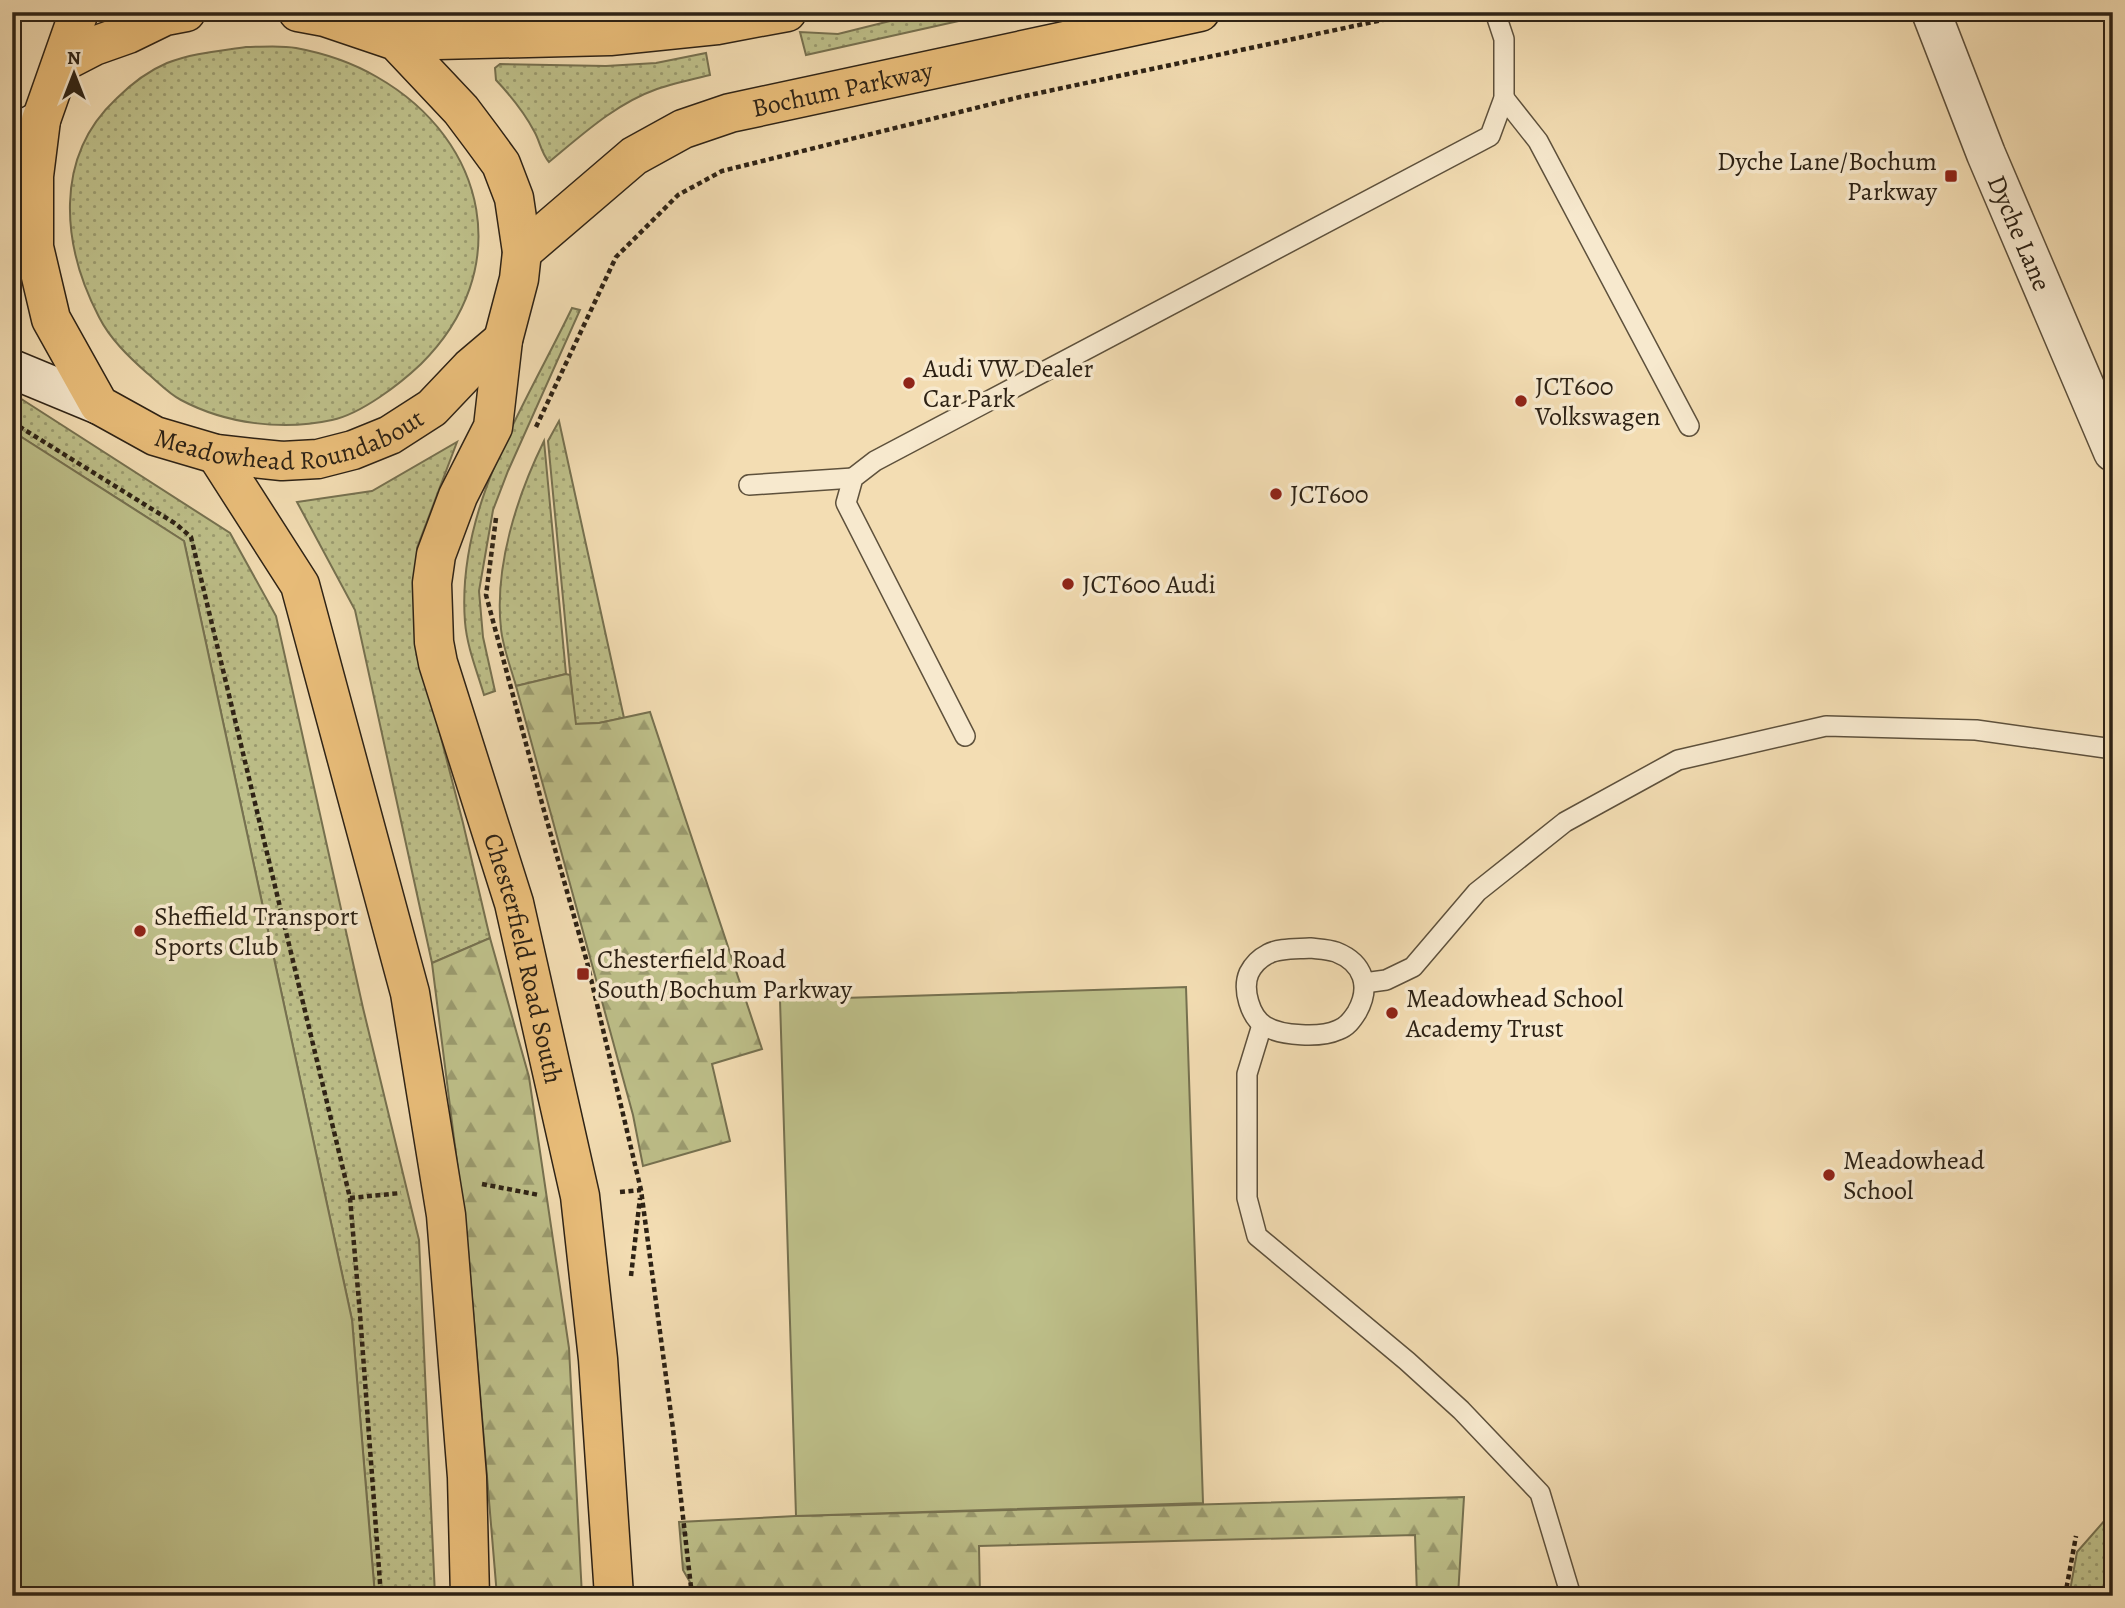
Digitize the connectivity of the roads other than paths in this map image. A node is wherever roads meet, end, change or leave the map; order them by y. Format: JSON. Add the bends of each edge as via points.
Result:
{"nodes":[{"id":1,"x":79,"y":12,"type":"edge"},
{"id":2,"x":186,"y":12,"type":"edge"},
{"id":3,"x":298,"y":12,"type":"edge"},
{"id":4,"x":787,"y":12,"type":"edge"},
{"id":5,"x":1200,"y":12,"type":"edge"},
{"id":6,"x":1495,"y":12,"type":"edge"},
{"id":7,"x":1931,"y":12,"type":"edge"},
{"id":8,"x":396,"y":41,"type":"junction"},
{"id":9,"x":62,"y":62,"type":"junction"},
{"id":10,"x":1504,"y":98,"type":"junction"},
{"id":11,"x":27,"y":127,"type":"edge"},
{"id":12,"x":522,"y":252,"type":"junction"},
{"id":13,"x":503,"y":340,"type":"junction"},
{"id":14,"x":12,"y":369,"type":"edge"},
{"id":15,"x":99,"y":405,"type":"junction"},
{"id":16,"x":1689,"y":426,"type":"dead end"},
{"id":17,"x":2113,"y":452,"type":"edge"},
{"id":18,"x":216,"y":454,"type":"junction"},
{"id":19,"x":853,"y":478,"type":"junction"},
{"id":20,"x":750,"y":485,"type":"dead end"},
{"id":21,"x":965,"y":736,"type":"dead end"},
{"id":22,"x":2113,"y":748,"type":"edge"},
{"id":23,"x":1364,"y":983,"type":"junction"},
{"id":24,"x":1262,"y":1025,"type":"junction"},
{"id":25,"x":470,"y":1596,"type":"edge"},
{"id":26,"x":614,"y":1596,"type":"edge"},
{"id":27,"x":1571,"y":1596,"type":"edge"}],
"edges":[{"from":1,"to":9,"type":"highway"},
{"from":2,"to":9,"type":"highway","via":[[165,16]]},
{"from":3,"to":8,"type":"highway"},
{"from":4,"to":8,"type":"highway","via":[[610,36]]},
{"from":5,"to":12,"type":"highway","name":"Bochum Parkway","via":[[730,113],[683,129],[634,156]]},
{"from":6,"to":10,"type":"lane","via":[[1504,39]]},
{"from":7,"to":17,"type":"street","name":"Dyche Lane"},
{"from":8,"to":12,"type":"highway","via":[[461,110],[501,164],[514,198]]},
{"from":9,"to":11,"type":"highway"},
{"from":10,"to":16,"type":"lane","via":[[1538,141]]},
{"from":10,"to":19,"type":"lane","via":[[1490,136],[875,461]]},
{"from":11,"to":15,"type":"highway","via":[[34,176],[34,247],[51,319]]},
{"from":12,"to":13,"type":"highway"},
{"from":13,"to":18,"type":"highway","name":"Meadowhead Roundabout","via":[[432,408],[390,435],[353,450],[318,459],[282,461]]},
{"from":13,"to":26,"type":"highway","name":"Chesterfield Road South","via":[[493,427],[458,496],[436,555],[434,642],[513,903],[580,1196],[598,1359]]},
{"from":14,"to":15,"type":"street"},
{"from":15,"to":18,"type":"highway","name":"Meadowhead Roundabout","via":[[155,436]]},
{"from":18,"to":25,"type":"highway","via":[[300,585],[410,993],[446,1215],[467,1477]]},
{"from":19,"to":20,"type":"lane"},
{"from":19,"to":21,"type":"lane","via":[[846,503]]},
{"from":22,"to":23,"type":"lane","via":[[1976,730],[1826,726],[1678,760],[1565,822],[1477,892],[1413,967],[1386,980]]},
{"from":23,"to":24,"type":"lane","via":[[1362,1004],[1352,1022],[1339,1030],[1299,1034]]},
{"from":23,"to":24,"type":"lane","via":[[1360,968],[1335,951],[1270,952],[1248,975],[1252,1012]]},
{"from":24,"to":27,"type":"lane","via":[[1247,1074],[1247,1198],[1257,1236],[1461,1409],[1540,1493]]}]}
